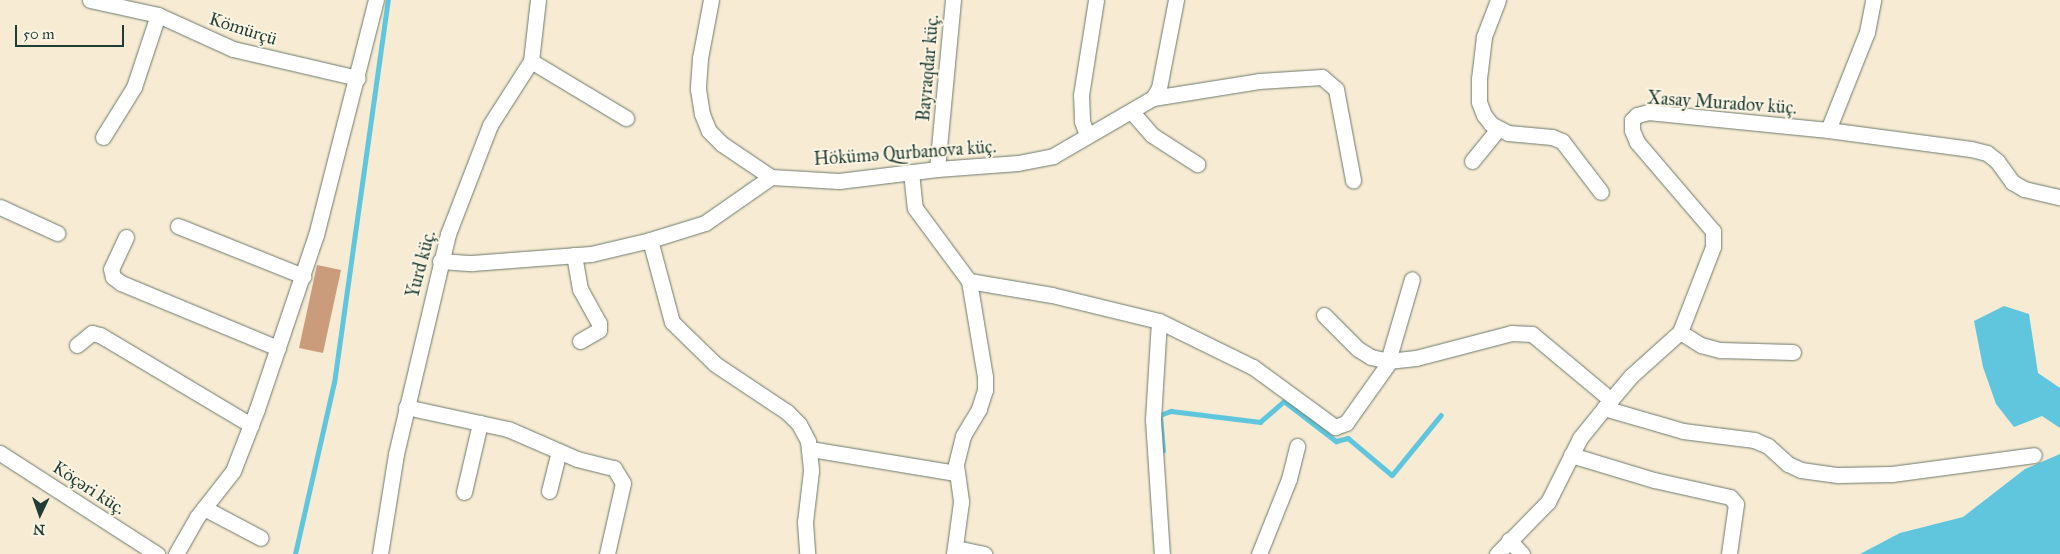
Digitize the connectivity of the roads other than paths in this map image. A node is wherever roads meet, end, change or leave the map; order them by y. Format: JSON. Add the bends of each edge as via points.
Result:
{"nodes":[{"id":1,"x":90,"y":0,"type":"edge"},
{"id":2,"x":376,"y":0,"type":"edge"},
{"id":3,"x":538,"y":0,"type":"edge"},
{"id":4,"x":711,"y":0,"type":"edge"},
{"id":5,"x":952,"y":0,"type":"edge"},
{"id":6,"x":1096,"y":0,"type":"edge"},
{"id":7,"x":1176,"y":0,"type":"edge"},
{"id":8,"x":1498,"y":0,"type":"edge"},
{"id":9,"x":1873,"y":0,"type":"edge"},
{"id":10,"x":158,"y":15,"type":"junction"},
{"id":11,"x":531,"y":61,"type":"junction"},
{"id":12,"x":358,"y":78,"type":"junction"},
{"id":13,"x":1153,"y":98,"type":"junction"},
{"id":14,"x":1132,"y":112,"type":"junction"},
{"id":15,"x":626,"y":118,"type":"dead end"},
{"id":16,"x":1498,"y":129,"type":"junction"},
{"id":17,"x":1828,"y":130,"type":"junction"},
{"id":18,"x":1087,"y":134,"type":"junction"},
{"id":19,"x":103,"y":137,"type":"dead end"},
{"id":20,"x":1472,"y":160,"type":"dead end"},
{"id":21,"x":1197,"y":164,"type":"dead end"},
{"id":22,"x":937,"y":168,"type":"junction"},
{"id":23,"x":911,"y":172,"type":"junction"},
{"id":24,"x":770,"y":178,"type":"junction"},
{"id":25,"x":1354,"y":180,"type":"dead end"},
{"id":26,"x":1601,"y":192,"type":"dead end"},
{"id":27,"x":2060,"y":197,"type":"edge"},
{"id":28,"x":0,"y":207,"type":"edge"},
{"id":29,"x":178,"y":226,"type":"dead end"},
{"id":30,"x":57,"y":233,"type":"dead end"},
{"id":31,"x":126,"y":237,"type":"dead end"},
{"id":32,"x":650,"y":240,"type":"junction"},
{"id":33,"x":574,"y":255,"type":"junction"},
{"id":34,"x":440,"y":261,"type":"junction"},
{"id":35,"x":304,"y":276,"type":"junction"},
{"id":36,"x":1412,"y":279,"type":"dead end"},
{"id":37,"x":969,"y":280,"type":"junction"},
{"id":38,"x":1324,"y":315,"type":"dead end"},
{"id":39,"x":1159,"y":321,"type":"junction"},
{"id":40,"x":1680,"y":332,"type":"junction"},
{"id":41,"x":580,"y":341,"type":"dead end"},
{"id":42,"x":77,"y":345,"type":"dead end"},
{"id":43,"x":278,"y":348,"type":"junction"},
{"id":44,"x":1793,"y":352,"type":"dead end"},
{"id":45,"x":1389,"y":361,"type":"junction"},
{"id":46,"x":1607,"y":404,"type":"junction"},
{"id":47,"x":406,"y":408,"type":"junction"},
{"id":48,"x":480,"y":423,"type":"junction"},
{"id":49,"x":251,"y":425,"type":"junction"},
{"id":50,"x":1297,"y":446,"type":"dead end"},
{"id":51,"x":811,"y":449,"type":"junction"},
{"id":52,"x":560,"y":451,"type":"junction"},
{"id":53,"x":0,"y":453,"type":"edge"},
{"id":54,"x":2034,"y":454,"type":"dead end"},
{"id":55,"x":1572,"y":455,"type":"junction"},
{"id":56,"x":956,"y":473,"type":"junction"},
{"id":57,"x":549,"y":491,"type":"dead end"},
{"id":58,"x":464,"y":492,"type":"dead end"},
{"id":59,"x":204,"y":508,"type":"junction"},
{"id":60,"x":261,"y":538,"type":"dead end"},
{"id":61,"x":1509,"y":540,"type":"junction"},
{"id":62,"x":955,"y":551,"type":"edge"},
{"id":63,"x":157,"y":554,"type":"edge"},
{"id":64,"x":176,"y":554,"type":"edge"},
{"id":65,"x":380,"y":554,"type":"edge"},
{"id":66,"x":607,"y":554,"type":"edge"},
{"id":67,"x":807,"y":554,"type":"edge"},
{"id":68,"x":984,"y":554,"type":"edge"},
{"id":69,"x":1162,"y":554,"type":"edge"},
{"id":70,"x":1259,"y":554,"type":"edge"},
{"id":71,"x":1497,"y":554,"type":"edge"},
{"id":72,"x":1522,"y":554,"type":"edge"},
{"id":73,"x":1728,"y":554,"type":"edge"}],
"edges":[{"from":1,"to":10,"type":"street","name":"Kömürçü"},
{"from":2,"to":12,"type":"street"},
{"from":3,"to":11,"type":"street","name":"Yurd küç."},
{"from":4,"to":24,"type":"street","via":[[700,58],[698,89],[702,114],[709,131],[722,144]]},
{"from":5,"to":22,"type":"street","name":"Bayraqdar küç."},
{"from":6,"to":18,"type":"street","via":[[1081,95],[1082,121]]},
{"from":7,"to":13,"type":"street","via":[[1158,88]]},
{"from":8,"to":16,"type":"street","via":[[1484,37],[1479,79],[1479,102],[1484,115]]},
{"from":9,"to":17,"type":"street","via":[[1867,32]]},
{"from":10,"to":12,"type":"street","name":"Kömürçü","via":[[233,49]]},
{"from":10,"to":19,"type":"street","via":[[134,87]]},
{"from":11,"to":15,"type":"street"},
{"from":11,"to":34,"type":"street","name":"Yurd küç.","via":[[490,124],[457,206]]},
{"from":12,"to":35,"type":"street"},
{"from":13,"to":14,"type":"street","name":"Hökümə Qurbanova küç."},
{"from":13,"to":25,"type":"street","via":[[1259,81],[1322,77],[1336,90]]},
{"from":14,"to":18,"type":"street","name":"Hökümə Qurbanova küç."},
{"from":14,"to":21,"type":"street","via":[[1152,135]]},
{"from":16,"to":20,"type":"street"},
{"from":16,"to":26,"type":"street","via":[[1552,137],[1562,142]]},
{"from":17,"to":27,"type":"street","name":"Xasay Muradov küç.","via":[[1987,153],[1998,161],[2012,182],[2024,190]]},
{"from":17,"to":40,"type":"street","name":"Xasay Muradov küç.","via":[[1648,112],[1632,120],[1637,142],[1704,219],[1715,238]]},
{"from":18,"to":22,"type":"street","name":"Hökümə Qurbanova küç.","via":[[1066,150],[1036,161]]},
{"from":22,"to":23,"type":"street","name":"Hökümə Qurbanova küç."},
{"from":23,"to":24,"type":"street","name":"Hökümə Qurbanova küç.","via":[[839,181]]},
{"from":23,"to":37,"type":"street","via":[[915,208]]},
{"from":24,"to":32,"type":"street","via":[[705,223]]},
{"from":28,"to":30,"type":"street"},
{"from":29,"to":35,"type":"street"},
{"from":31,"to":43,"type":"street","via":[[111,269],[113,277],[121,283]]},
{"from":32,"to":33,"type":"street"},
{"from":32,"to":51,"type":"street","via":[[672,322],[715,364],[787,412],[799,424]]},
{"from":33,"to":34,"type":"street","via":[[472,264]]},
{"from":33,"to":41,"type":"street","via":[[580,289],[599,323],[599,330]]},
{"from":34,"to":47,"type":"street","name":"Yurd küç."},
{"from":35,"to":43,"type":"street"},
{"from":36,"to":45,"type":"street"},
{"from":37,"to":39,"type":"street","via":[[1052,295]]},
{"from":37,"to":56,"type":"street","via":[[985,390],[979,409],[963,436]]},
{"from":38,"to":45,"type":"street","via":[[1358,349]]},
{"from":39,"to":45,"type":"street","via":[[1253,367],[1335,427],[1346,423]]},
{"from":39,"to":69,"type":"street","via":[[1153,420]]},
{"from":40,"to":44,"type":"street","via":[[1701,345],[1720,350]]},
{"from":40,"to":46,"type":"street","name":"Xasay Muradov küç.","via":[[1631,376]]},
{"from":42,"to":49,"type":"street","via":[[92,333],[100,335]]},
{"from":43,"to":49,"type":"street"},
{"from":45,"to":46,"type":"street","via":[[1523,331],[1532,334]]},
{"from":46,"to":54,"type":"street","via":[[1684,431],[1754,440],[1801,470],[1838,475],[1892,474]]},
{"from":46,"to":55,"type":"street","name":"Xasay Muradov küç.","via":[[1580,438]]},
{"from":47,"to":48,"type":"street"},
{"from":47,"to":65,"type":"street","name":"Yurd küç."},
{"from":48,"to":52,"type":"street","via":[[529,436]]},
{"from":48,"to":58,"type":"street"},
{"from":49,"to":59,"type":"street","via":[[233,471]]},
{"from":50,"to":70,"type":"street","via":[[1289,479]]},
{"from":51,"to":56,"type":"street"},
{"from":51,"to":67,"type":"street","via":[[805,522]]},
{"from":52,"to":57,"type":"street"},
{"from":52,"to":66,"type":"street","via":[[590,464],[614,468],[621,474],[623,483]]},
{"from":53,"to":63,"type":"street","name":"Köçəri küç."},
{"from":55,"to":61,"type":"street","name":"Xasay Muradov küç.","via":[[1548,502]]},
{"from":55,"to":73,"type":"street","via":[[1654,480],[1730,497],[1736,504]]},
{"from":56,"to":62,"type":"street","via":[[961,502]]},
{"from":59,"to":60,"type":"street"},
{"from":59,"to":64,"type":"street"},
{"from":61,"to":71,"type":"street","name":"Xasay Muradov küç."},
{"from":61,"to":72,"type":"street"},
{"from":62,"to":68,"type":"street"}]}
